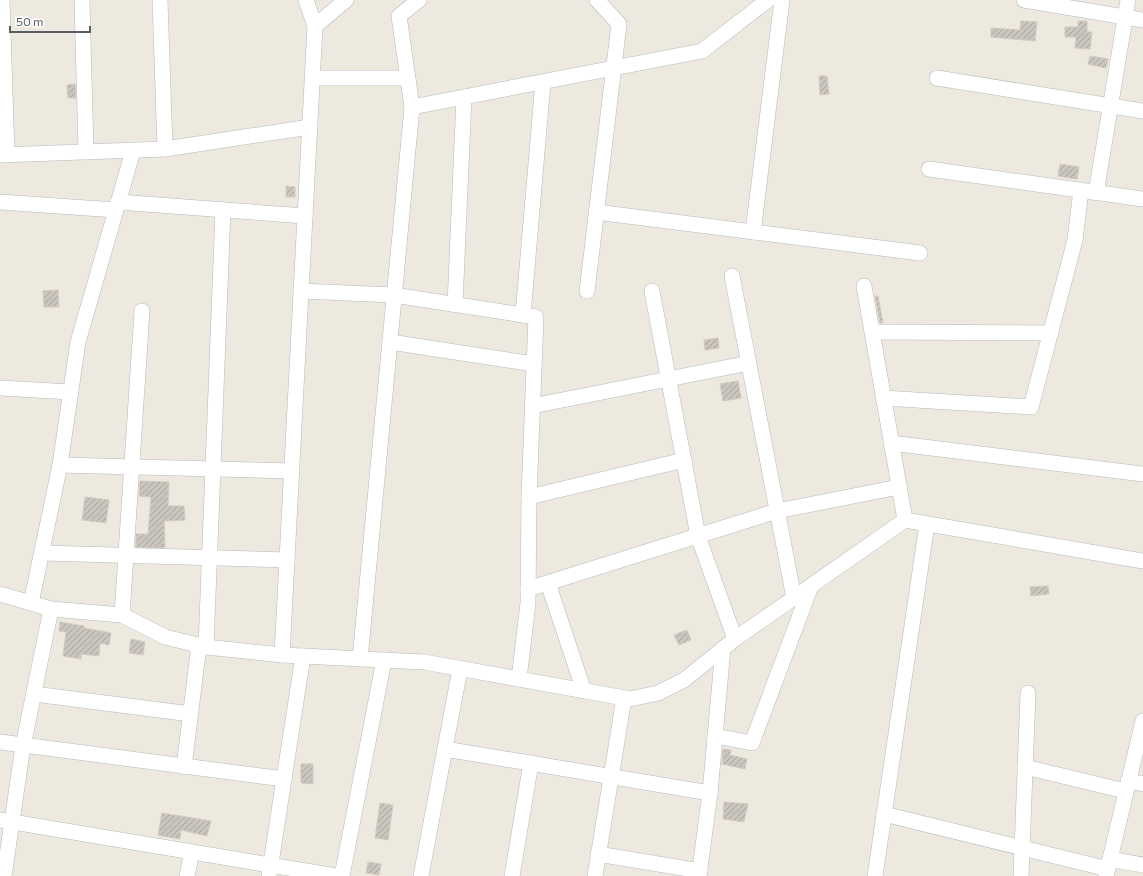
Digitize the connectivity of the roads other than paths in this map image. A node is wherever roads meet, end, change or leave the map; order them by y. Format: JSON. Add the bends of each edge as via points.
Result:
{"nodes":[{"id":1,"x":2,"y":0,"type":"edge"},
{"id":2,"x":82,"y":0,"type":"edge"},
{"id":3,"x":160,"y":0,"type":"edge"},
{"id":4,"x":306,"y":0,"type":"edge"},
{"id":5,"x":346,"y":0,"type":"edge"},
{"id":6,"x":419,"y":0,"type":"edge"},
{"id":7,"x":597,"y":0,"type":"edge"},
{"id":8,"x":782,"y":0,"type":"edge"},
{"id":9,"x":1024,"y":0,"type":"edge"},
{"id":10,"x":1128,"y":0,"type":"edge"},
{"id":11,"x":763,"y":1,"type":"edge"},
{"id":12,"x":1126,"y":17,"type":"junction"},
{"id":13,"x":1143,"y":20,"type":"edge"},
{"id":14,"x":316,"y":26,"type":"junction"},
{"id":15,"x":613,"y":68,"type":"junction"},
{"id":16,"x":313,"y":78,"type":"junction"},
{"id":17,"x":408,"y":78,"type":"junction"},
{"id":18,"x":937,"y":78,"type":"dead end"},
{"id":19,"x":543,"y":82,"type":"junction"},
{"id":20,"x":464,"y":97,"type":"junction"},
{"id":21,"x":1111,"y":106,"type":"junction"},
{"id":22,"x":412,"y":107,"type":"junction"},
{"id":23,"x":1143,"y":111,"type":"edge"},
{"id":24,"x":310,"y":127,"type":"junction"},
{"id":25,"x":165,"y":150,"type":"junction"},
{"id":26,"x":133,"y":151,"type":"junction"},
{"id":27,"x":86,"y":152,"type":"junction"},
{"id":28,"x":3,"y":155,"type":"edge"},
{"id":29,"x":929,"y":169,"type":"dead end"},
{"id":30,"x":1081,"y":190,"type":"junction"},
{"id":31,"x":1096,"y":193,"type":"junction"},
{"id":32,"x":1143,"y":199,"type":"edge"},
{"id":33,"x":0,"y":202,"type":"edge"},
{"id":34,"x":117,"y":206,"type":"junction"},
{"id":35,"x":223,"y":210,"type":"junction"},
{"id":36,"x":596,"y":212,"type":"junction"},
{"id":37,"x":305,"y":216,"type":"junction"},
{"id":38,"x":753,"y":232,"type":"junction"},
{"id":39,"x":920,"y":253,"type":"dead end"},
{"id":40,"x":732,"y":276,"type":"dead end"},
{"id":41,"x":864,"y":286,"type":"dead end"},
{"id":42,"x":301,"y":291,"type":"junction"},
{"id":43,"x":587,"y":291,"type":"dead end"},
{"id":44,"x":652,"y":291,"type":"dead end"},
{"id":45,"x":394,"y":294,"type":"junction"},
{"id":46,"x":455,"y":305,"type":"junction"},
{"id":47,"x":142,"y":311,"type":"dead end"},
{"id":48,"x":523,"y":315,"type":"junction"},
{"id":49,"x":872,"y":332,"type":"junction"},
{"id":50,"x":1051,"y":334,"type":"junction"},
{"id":51,"x":390,"y":342,"type":"junction"},
{"id":52,"x":749,"y":363,"type":"junction"},
{"id":53,"x":534,"y":364,"type":"junction"},
{"id":54,"x":669,"y":379,"type":"junction"},
{"id":55,"x":0,"y":388,"type":"edge"},
{"id":56,"x":71,"y":392,"type":"junction"},
{"id":57,"x":883,"y":398,"type":"junction"},
{"id":58,"x":532,"y":406,"type":"junction"},
{"id":59,"x":891,"y":443,"type":"junction"},
{"id":60,"x":684,"y":460,"type":"junction"},
{"id":61,"x":60,"y":465,"type":"junction"},
{"id":62,"x":132,"y":467,"type":"junction"},
{"id":63,"x":213,"y":469,"type":"junction"},
{"id":64,"x":292,"y":471,"type":"junction"},
{"id":65,"x":1143,"y":474,"type":"edge"},
{"id":66,"x":899,"y":487,"type":"junction"},
{"id":67,"x":529,"y":497,"type":"junction"},
{"id":68,"x":777,"y":511,"type":"junction"},
{"id":69,"x":905,"y":520,"type":"junction"},
{"id":70,"x":927,"y":524,"type":"junction"},
{"id":71,"x":698,"y":536,"type":"junction"},
{"id":72,"x":42,"y":553,"type":"junction"},
{"id":73,"x":126,"y":555,"type":"junction"},
{"id":74,"x":209,"y":558,"type":"junction"},
{"id":75,"x":287,"y":560,"type":"junction"},
{"id":76,"x":1143,"y":561,"type":"edge"},
{"id":77,"x":548,"y":583,"type":"junction"},
{"id":78,"x":811,"y":586,"type":"junction"},
{"id":79,"x":528,"y":589,"type":"junction"},
{"id":80,"x":0,"y":594,"type":"edge"},
{"id":81,"x":794,"y":598,"type":"junction"},
{"id":82,"x":31,"y":603,"type":"junction"},
{"id":83,"x":51,"y":609,"type":"junction"},
{"id":84,"x":122,"y":615,"type":"junction"},
{"id":85,"x":729,"y":644,"type":"junction"},
{"id":86,"x":203,"y":646,"type":"junction"},
{"id":87,"x":282,"y":655,"type":"junction"},
{"id":88,"x":304,"y":656,"type":"junction"},
{"id":89,"x":360,"y":659,"type":"junction"},
{"id":90,"x":384,"y":660,"type":"junction"},
{"id":91,"x":460,"y":668,"type":"junction"},
{"id":92,"x":520,"y":679,"type":"junction"},
{"id":93,"x":584,"y":691,"type":"junction"},
{"id":94,"x":1028,"y":693,"type":"dead end"},
{"id":95,"x":34,"y":694,"type":"junction"},
{"id":96,"x":624,"y":698,"type":"junction"},
{"id":97,"x":191,"y":714,"type":"junction"},
{"id":98,"x":1143,"y":721,"type":"edge"},
{"id":99,"x":715,"y":736,"type":"junction"},
{"id":100,"x":0,"y":742,"type":"edge"},
{"id":101,"x":23,"y":746,"type":"junction"},
{"id":102,"x":445,"y":749,"type":"junction"},
{"id":103,"x":531,"y":763,"type":"junction"},
{"id":104,"x":184,"y":766,"type":"junction"},
{"id":105,"x":1025,"y":768,"type":"junction"},
{"id":106,"x":611,"y":777,"type":"junction"},
{"id":107,"x":284,"y":779,"type":"junction"},
{"id":108,"x":1143,"y":784,"type":"edge"},
{"id":109,"x":1126,"y":786,"type":"junction"},
{"id":110,"x":710,"y":793,"type":"junction"},
{"id":111,"x":884,"y":814,"type":"junction"},
{"id":112,"x":6,"y":821,"type":"edge"},
{"id":113,"x":1022,"y":848,"type":"junction"},
{"id":114,"x":192,"y":852,"type":"junction"},
{"id":115,"x":598,"y":854,"type":"junction"},
{"id":116,"x":1143,"y":865,"type":"edge"},
{"id":117,"x":1108,"y":868,"type":"edge"},
{"id":118,"x":270,"y":871,"type":"edge"},
{"id":119,"x":699,"y":873,"type":"edge"},
{"id":120,"x":4,"y":876,"type":"edge"},
{"id":121,"x":187,"y":876,"type":"edge"},
{"id":122,"x":336,"y":876,"type":"edge"},
{"id":123,"x":342,"y":876,"type":"edge"},
{"id":124,"x":421,"y":876,"type":"edge"},
{"id":125,"x":512,"y":876,"type":"edge"},
{"id":126,"x":595,"y":876,"type":"edge"},
{"id":127,"x":875,"y":876,"type":"edge"},
{"id":128,"x":1021,"y":876,"type":"edge"}],
"edges":[{"from":1,"to":28,"type":"street"},
{"from":2,"to":27,"type":"street"},
{"from":3,"to":25,"type":"street"},
{"from":4,"to":14,"type":"street"},
{"from":5,"to":14,"type":"street"},
{"from":6,"to":17,"type":"street","via":[[399,16]]},
{"from":7,"to":15,"type":"street","via":[[619,24]]},
{"from":8,"to":38,"type":"street"},
{"from":9,"to":12,"type":"street"},
{"from":10,"to":12,"type":"street"},
{"from":11,"to":15,"type":"street","via":[[702,51]]},
{"from":12,"to":13,"type":"street"},
{"from":12,"to":21,"type":"street"},
{"from":14,"to":16,"type":"street"},
{"from":15,"to":19,"type":"street"},
{"from":15,"to":36,"type":"street"},
{"from":16,"to":17,"type":"street"},
{"from":16,"to":24,"type":"street"},
{"from":17,"to":22,"type":"street"},
{"from":18,"to":21,"type":"street"},
{"from":19,"to":20,"type":"street"},
{"from":19,"to":48,"type":"street"},
{"from":20,"to":22,"type":"street"},
{"from":20,"to":46,"type":"street"},
{"from":21,"to":23,"type":"street"},
{"from":21,"to":31,"type":"street"},
{"from":22,"to":45,"type":"street"},
{"from":24,"to":25,"type":"street"},
{"from":24,"to":37,"type":"street"},
{"from":25,"to":26,"type":"street"},
{"from":26,"to":27,"type":"street"},
{"from":26,"to":34,"type":"street"},
{"from":27,"to":28,"type":"street"},
{"from":29,"to":30,"type":"street"},
{"from":30,"to":31,"type":"street"},
{"from":30,"to":50,"type":"street","via":[[1076,240]]},
{"from":31,"to":32,"type":"street"},
{"from":33,"to":34,"type":"street"},
{"from":34,"to":35,"type":"street"},
{"from":34,"to":56,"type":"street","via":[[78,342]]},
{"from":35,"to":37,"type":"street"},
{"from":35,"to":63,"type":"street"},
{"from":36,"to":38,"type":"street"},
{"from":36,"to":43,"type":"street"},
{"from":37,"to":42,"type":"street"},
{"from":38,"to":39,"type":"street"},
{"from":40,"to":52,"type":"street"},
{"from":41,"to":49,"type":"street"},
{"from":42,"to":45,"type":"street"},
{"from":42,"to":64,"type":"street"},
{"from":44,"to":54,"type":"street"},
{"from":45,"to":46,"type":"street"},
{"from":45,"to":51,"type":"street"},
{"from":46,"to":48,"type":"street"},
{"from":47,"to":62,"type":"street"},
{"from":48,"to":53,"type":"street","via":[[536,318]]},
{"from":49,"to":50,"type":"street"},
{"from":49,"to":57,"type":"street"},
{"from":50,"to":57,"type":"street","via":[[1031,407]]},
{"from":51,"to":53,"type":"street"},
{"from":51,"to":89,"type":"street"},
{"from":52,"to":54,"type":"street"},
{"from":52,"to":68,"type":"street"},
{"from":53,"to":58,"type":"street"},
{"from":54,"to":58,"type":"street"},
{"from":54,"to":60,"type":"street"},
{"from":55,"to":56,"type":"street"},
{"from":56,"to":61,"type":"street"},
{"from":57,"to":59,"type":"street"},
{"from":58,"to":67,"type":"street"},
{"from":59,"to":65,"type":"street"},
{"from":59,"to":66,"type":"street"},
{"from":60,"to":67,"type":"street"},
{"from":60,"to":71,"type":"street"},
{"from":61,"to":62,"type":"street"},
{"from":61,"to":72,"type":"street"},
{"from":62,"to":63,"type":"street"},
{"from":62,"to":73,"type":"street"},
{"from":63,"to":64,"type":"street"},
{"from":63,"to":74,"type":"street"},
{"from":64,"to":75,"type":"street"},
{"from":66,"to":68,"type":"street"},
{"from":66,"to":69,"type":"street"},
{"from":67,"to":79,"type":"street"},
{"from":68,"to":71,"type":"street"},
{"from":68,"to":81,"type":"street"},
{"from":69,"to":70,"type":"street"},
{"from":69,"to":78,"type":"street"},
{"from":70,"to":76,"type":"street"},
{"from":70,"to":111,"type":"street"},
{"from":71,"to":77,"type":"street"},
{"from":71,"to":85,"type":"street"},
{"from":72,"to":73,"type":"street"},
{"from":72,"to":82,"type":"street"},
{"from":73,"to":74,"type":"street"},
{"from":73,"to":84,"type":"street"},
{"from":74,"to":75,"type":"street"},
{"from":74,"to":86,"type":"street"},
{"from":75,"to":87,"type":"street"},
{"from":77,"to":79,"type":"street"},
{"from":77,"to":93,"type":"street"},
{"from":78,"to":81,"type":"street"},
{"from":78,"to":99,"type":"street","via":[[752,743]]},
{"from":79,"to":92,"type":"street"},
{"from":80,"to":82,"type":"street"},
{"from":81,"to":85,"type":"street"},
{"from":82,"to":83,"type":"street"},
{"from":83,"to":84,"type":"street"},
{"from":83,"to":95,"type":"street"},
{"from":84,"to":86,"type":"street","via":[[165,637]]},
{"from":85,"to":96,"type":"street","via":[[684,680],[658,693]]},
{"from":85,"to":99,"type":"street"},
{"from":86,"to":87,"type":"street"},
{"from":86,"to":97,"type":"street"},
{"from":87,"to":88,"type":"street"},
{"from":88,"to":89,"type":"street"},
{"from":88,"to":107,"type":"street"},
{"from":89,"to":90,"type":"street"},
{"from":90,"to":91,"type":"street","via":[[424,662]]},
{"from":90,"to":123,"type":"street"},
{"from":91,"to":92,"type":"street"},
{"from":91,"to":102,"type":"street"},
{"from":92,"to":93,"type":"street"},
{"from":93,"to":96,"type":"street"},
{"from":94,"to":105,"type":"street"},
{"from":95,"to":97,"type":"street"},
{"from":95,"to":101,"type":"street"},
{"from":96,"to":106,"type":"street"},
{"from":97,"to":104,"type":"street"},
{"from":98,"to":109,"type":"street"},
{"from":99,"to":110,"type":"street"},
{"from":100,"to":101,"type":"street"},
{"from":101,"to":104,"type":"street"},
{"from":101,"to":112,"type":"street"},
{"from":102,"to":103,"type":"street"},
{"from":102,"to":124,"type":"street"},
{"from":103,"to":106,"type":"street"},
{"from":103,"to":125,"type":"street"},
{"from":104,"to":107,"type":"street"},
{"from":105,"to":109,"type":"street"},
{"from":105,"to":113,"type":"street"},
{"from":106,"to":110,"type":"street"},
{"from":106,"to":115,"type":"street"},
{"from":107,"to":118,"type":"street"},
{"from":108,"to":109,"type":"street"},
{"from":109,"to":117,"type":"street"},
{"from":110,"to":119,"type":"street"},
{"from":111,"to":113,"type":"street"},
{"from":111,"to":127,"type":"street"},
{"from":112,"to":114,"type":"street"},
{"from":112,"to":120,"type":"street"},
{"from":113,"to":117,"type":"street"},
{"from":113,"to":128,"type":"street"},
{"from":114,"to":118,"type":"street"},
{"from":114,"to":121,"type":"street"},
{"from":115,"to":119,"type":"street"},
{"from":115,"to":126,"type":"street"},
{"from":116,"to":117,"type":"street"},
{"from":118,"to":122,"type":"street"}]}
